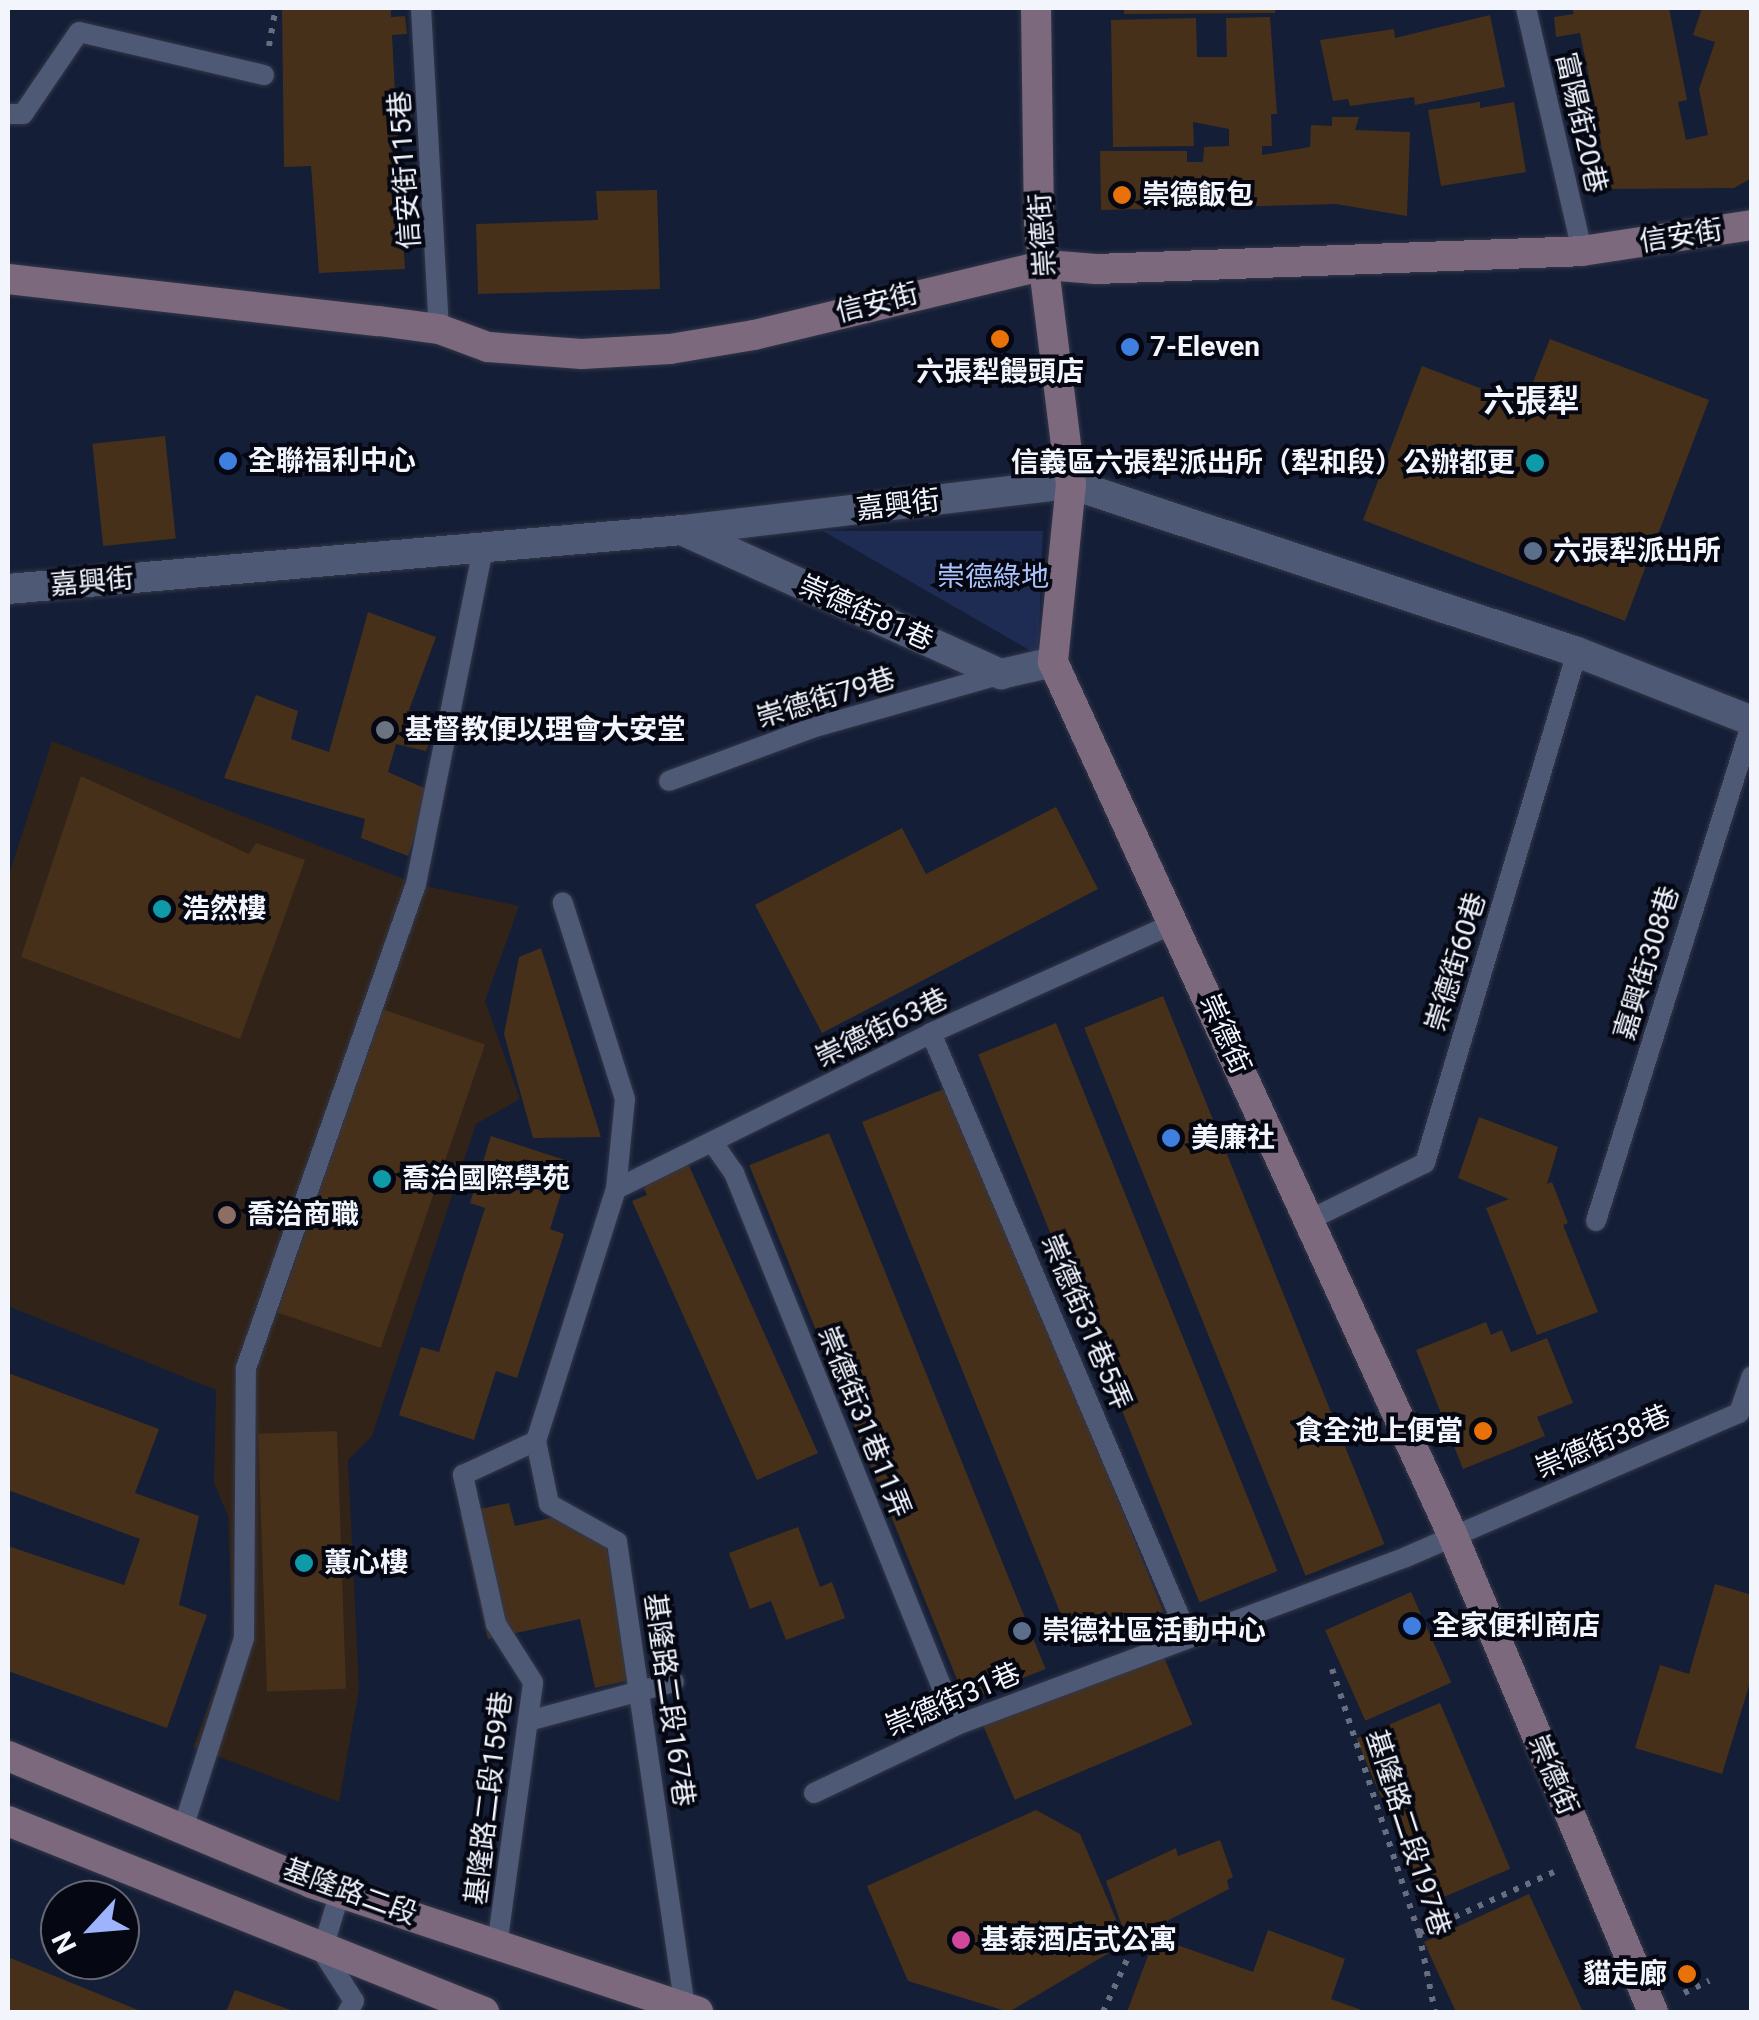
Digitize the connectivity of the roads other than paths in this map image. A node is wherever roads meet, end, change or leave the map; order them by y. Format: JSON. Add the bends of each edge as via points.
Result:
{"nodes":[{"id":1,"x":422,"y":8,"type":"edge"},
{"id":2,"x":1036,"y":8,"type":"edge"},
{"id":3,"x":1526,"y":8,"type":"edge"},
{"id":4,"x":264,"y":75,"type":"dead end"},
{"id":5,"x":8,"y":114,"type":"edge"},
{"id":6,"x":1752,"y":226,"type":"edge"},
{"id":7,"x":1582,"y":250,"type":"junction"},
{"id":8,"x":1046,"y":265,"type":"junction"},
{"id":9,"x":8,"y":278,"type":"edge"},
{"id":10,"x":440,"y":329,"type":"junction"},
{"id":11,"x":1071,"y":484,"type":"junction"},
{"id":12,"x":683,"y":530,"type":"junction"},
{"id":13,"x":483,"y":550,"type":"junction"},
{"id":14,"x":8,"y":588,"type":"edge"},
{"id":15,"x":1577,"y":652,"type":"junction"},
{"id":16,"x":1053,"y":662,"type":"junction"},
{"id":17,"x":1002,"y":674,"type":"junction"},
{"id":18,"x":1752,"y":722,"type":"edge"},
{"id":19,"x":669,"y":781,"type":"dead end"},
{"id":20,"x":563,"y":903,"type":"dead end"},
{"id":21,"x":1174,"y":924,"type":"junction"},
{"id":22,"x":931,"y":1033,"type":"junction"},
{"id":23,"x":713,"y":1143,"type":"junction"},
{"id":24,"x":616,"y":1190,"type":"junction"},
{"id":25,"x":1309,"y":1220,"type":"junction"},
{"id":26,"x":1596,"y":1221,"type":"dead end"},
{"id":27,"x":1752,"y":1376,"type":"edge"},
{"id":28,"x":536,"y":1441,"type":"junction"},
{"id":29,"x":1453,"y":1536,"type":"junction"},
{"id":30,"x":1187,"y":1634,"type":"junction"},
{"id":31,"x":674,"y":1682,"type":"dead end"},
{"id":32,"x":642,"y":1690,"type":"junction"},
{"id":33,"x":528,"y":1721,"type":"junction"},
{"id":34,"x":956,"y":1725,"type":"junction"},
{"id":35,"x":8,"y":1756,"type":"edge"},
{"id":36,"x":814,"y":1792,"type":"dead end"},
{"id":37,"x":8,"y":1821,"type":"edge"},
{"id":38,"x":184,"y":1825,"type":"junction"},
{"id":39,"x":341,"y":1889,"type":"junction"},
{"id":40,"x":497,"y":1946,"type":"junction"},
{"id":41,"x":322,"y":1951,"type":"junction"},
{"id":42,"x":691,"y":2010,"type":"edge"},
{"id":43,"x":348,"y":2012,"type":"edge"},
{"id":44,"x":484,"y":2012,"type":"edge"},
{"id":45,"x":1653,"y":2012,"type":"edge"}],
"edges":[{"from":1,"to":10,"type":"lane","name":"信安街115巷"},
{"from":2,"to":8,"type":"street","name":"崇德街","via":[[1039,228]]},
{"from":3,"to":7,"type":"lane","name":"富陽街20巷"},
{"from":4,"to":5,"type":"lane","via":[[79,32],[23,114]]},
{"from":6,"to":7,"type":"street","name":"信安街"},
{"from":7,"to":8,"type":"street","name":"信安街","via":[[1096,269]]},
{"from":8,"to":10,"type":"street","name":"信安街","via":[[670,349],[582,354],[488,347]]},
{"from":8,"to":11,"type":"street","name":"崇德街"},
{"from":9,"to":10,"type":"street","name":"信安街"},
{"from":11,"to":12,"type":"street","name":"嘉興街"},
{"from":11,"to":15,"type":"street","name":"嘉興街"},
{"from":11,"to":16,"type":"street","name":"崇德街"},
{"from":12,"to":13,"type":"street","name":"嘉興街"},
{"from":12,"to":17,"type":"street","name":"崇德街81巷"},
{"from":13,"to":14,"type":"street","name":"嘉興街"},
{"from":13,"to":38,"type":"lane","via":[[416,884],[246,1368],[244,1638]]},
{"from":15,"to":18,"type":"street","name":"嘉興街"},
{"from":15,"to":25,"type":"lane","name":"崇德街60巷","via":[[1425,1164]]},
{"from":16,"to":17,"type":"street"},
{"from":16,"to":21,"type":"street","name":"崇德街"},
{"from":17,"to":19,"type":"lane","name":"崇德街79巷","via":[[812,728]]},
{"from":18,"to":26,"type":"lane","name":"嘉興街308巷"},
{"from":20,"to":24,"type":"lane","via":[[625,1099]]},
{"from":21,"to":22,"type":"lane","name":"崇德街63巷"},
{"from":21,"to":25,"type":"street","name":"崇德街"},
{"from":22,"to":23,"type":"lane","name":"崇德街63巷"},
{"from":22,"to":30,"type":"lane","name":"崇德街31巷5弄"},
{"from":23,"to":24,"type":"lane","name":"崇德街63巷"},
{"from":23,"to":34,"type":"lane","name":"崇德街31巷11弄","via":[[734,1173]]},
{"from":24,"to":28,"type":"lane"},
{"from":25,"to":29,"type":"street","name":"崇德街"},
{"from":27,"to":29,"type":"lane","name":"崇德街38巷","via":[[1740,1414]]},
{"from":28,"to":32,"type":"lane","name":"基隆路二段167巷","via":[[549,1504],[618,1542]]},
{"from":28,"to":33,"type":"lane","name":"基隆路二段159巷","via":[[462,1475],[496,1624],[533,1682]]},
{"from":29,"to":30,"type":"lane","name":"崇德街31巷"},
{"from":29,"to":45,"type":"street","name":"崇德街"},
{"from":30,"to":34,"type":"lane","name":"崇德街31巷"},
{"from":31,"to":32,"type":"lane"},
{"from":32,"to":33,"type":"lane"},
{"from":32,"to":42,"type":"lane","name":"基隆路二段167巷"},
{"from":33,"to":40,"type":"lane","name":"基隆路二段159巷"},
{"from":34,"to":36,"type":"lane","name":"崇德街31巷"},
{"from":35,"to":38,"type":"street","name":"基隆路二段"},
{"from":37,"to":41,"type":"street"},
{"from":38,"to":39,"type":"street","name":"基隆路二段","via":[[312,1883]]},
{"from":39,"to":40,"type":"street","name":"基隆路二段"},
{"from":39,"to":41,"type":"lane"},
{"from":40,"to":42,"type":"street","name":"基隆路二段"},
{"from":41,"to":43,"type":"lane","via":[[354,2000]]},
{"from":41,"to":44,"type":"street"}]}
